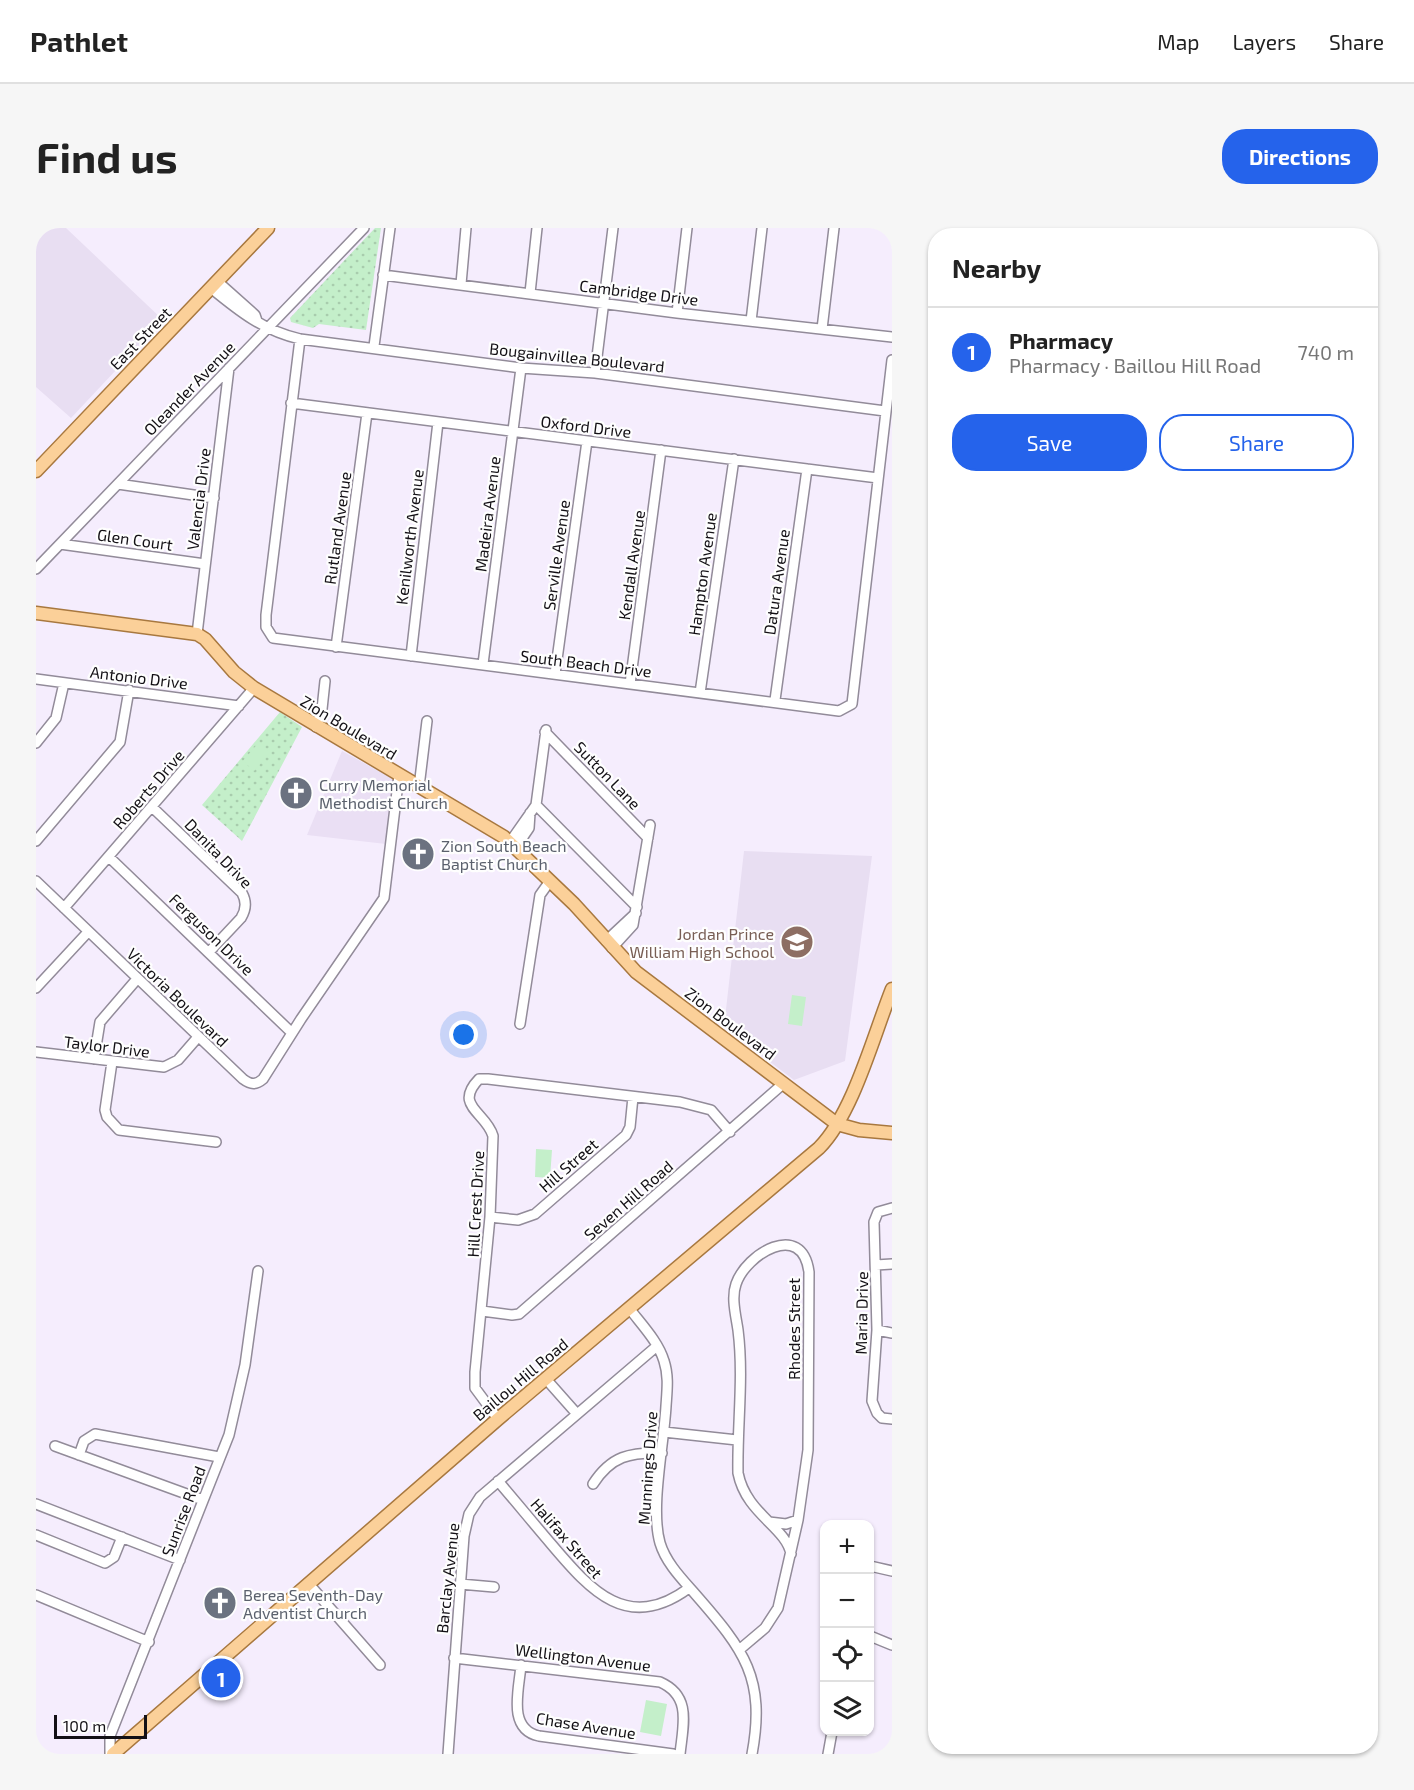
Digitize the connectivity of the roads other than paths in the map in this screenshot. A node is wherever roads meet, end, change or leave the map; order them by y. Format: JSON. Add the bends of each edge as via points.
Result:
{"nodes":[{"id":1,"x":268,"y":228,"type":"edge"},
{"id":2,"x":364,"y":228,"type":"edge"},
{"id":3,"x":390,"y":228,"type":"edge"},
{"id":4,"x":466,"y":228,"type":"edge"},
{"id":5,"x":537,"y":228,"type":"edge"},
{"id":6,"x":613,"y":228,"type":"edge"},
{"id":7,"x":687,"y":228,"type":"edge"},
{"id":8,"x":762,"y":228,"type":"edge"},
{"id":9,"x":834,"y":228,"type":"edge"},
{"id":10,"x":383,"y":275,"type":"junction"},
{"id":11,"x":214,"y":284,"type":"junction"},
{"id":12,"x":461,"y":284,"type":"junction"},
{"id":13,"x":530,"y":293,"type":"junction"},
{"id":14,"x":604,"y":303,"type":"junction"},
{"id":15,"x":677,"y":313,"type":"junction"},
{"id":16,"x":751,"y":321,"type":"junction"},
{"id":17,"x":267,"y":328,"type":"junction"},
{"id":18,"x":822,"y":328,"type":"junction"},
{"id":19,"x":892,"y":337,"type":"edge"},
{"id":20,"x":300,"y":339,"type":"junction"},
{"id":21,"x":374,"y":346,"type":"junction"},
{"id":22,"x":892,"y":360,"type":"edge"},
{"id":23,"x":230,"y":368,"type":"junction"},
{"id":24,"x":521,"y":368,"type":"junction"},
{"id":25,"x":595,"y":373,"type":"junction"},
{"id":26,"x":291,"y":403,"type":"junction"},
{"id":27,"x":885,"y":411,"type":"junction"},
{"id":28,"x":367,"y":413,"type":"junction"},
{"id":29,"x":438,"y":422,"type":"junction"},
{"id":30,"x":513,"y":431,"type":"junction"},
{"id":31,"x":587,"y":441,"type":"junction"},
{"id":32,"x":661,"y":450,"type":"junction"},
{"id":33,"x":734,"y":459,"type":"junction"},
{"id":34,"x":807,"y":469,"type":"junction"},
{"id":35,"x":36,"y":471,"type":"edge"},
{"id":36,"x":878,"y":478,"type":"junction"},
{"id":37,"x":118,"y":484,"type":"junction"},
{"id":38,"x":214,"y":498,"type":"junction"},
{"id":39,"x":60,"y":544,"type":"junction"},
{"id":40,"x":205,"y":564,"type":"junction"},
{"id":41,"x":36,"y":569,"type":"edge"},
{"id":42,"x":36,"y":613,"type":"edge"},
{"id":43,"x":197,"y":634,"type":"junction"},
{"id":44,"x":336,"y":647,"type":"junction"},
{"id":45,"x":411,"y":656,"type":"junction"},
{"id":46,"x":483,"y":664,"type":"junction"},
{"id":47,"x":555,"y":674,"type":"junction"},
{"id":48,"x":36,"y":679,"type":"edge"},
{"id":49,"x":325,"y":681,"type":"dead end"},
{"id":50,"x":63,"y":683,"type":"junction"},
{"id":51,"x":630,"y":684,"type":"junction"},
{"id":52,"x":254,"y":688,"type":"junction"},
{"id":53,"x":129,"y":690,"type":"junction"},
{"id":54,"x":700,"y":693,"type":"junction"},
{"id":55,"x":775,"y":700,"type":"junction"},
{"id":56,"x":239,"y":706,"type":"junction"},
{"id":57,"x":427,"y":721,"type":"dead end"},
{"id":58,"x":315,"y":727,"type":"junction"},
{"id":59,"x":36,"y":743,"type":"edge"},
{"id":60,"x":399,"y":776,"type":"junction"},
{"id":61,"x":419,"y":787,"type":"junction"},
{"id":62,"x":152,"y":807,"type":"junction"},
{"id":63,"x":533,"y":809,"type":"junction"},
{"id":64,"x":650,"y":825,"type":"dead end"},
{"id":65,"x":648,"y":838,"type":"junction"},
{"id":66,"x":36,"y":842,"type":"edge"},
{"id":67,"x":513,"y":845,"type":"junction"},
{"id":68,"x":110,"y":857,"type":"junction"},
{"id":69,"x":550,"y":880,"type":"junction"},
{"id":70,"x":37,"y":885,"type":"edge"},
{"id":71,"x":64,"y":908,"type":"junction"},
{"id":72,"x":636,"y":910,"type":"junction"},
{"id":73,"x":88,"y":932,"type":"junction"},
{"id":74,"x":609,"y":944,"type":"junction"},
{"id":75,"x":210,"y":951,"type":"junction"},
{"id":76,"x":137,"y":979,"type":"junction"},
{"id":77,"x":36,"y":988,"type":"edge"},
{"id":78,"x":892,"y":988,"type":"edge"},
{"id":79,"x":520,"y":1024,"type":"dead end"},
{"id":80,"x":292,"y":1033,"type":"junction"},
{"id":81,"x":198,"y":1037,"type":"junction"},
{"id":82,"x":36,"y":1052,"type":"edge"},
{"id":83,"x":94,"y":1059,"type":"junction"},
{"id":84,"x":112,"y":1062,"type":"junction"},
{"id":85,"x":784,"y":1083,"type":"junction"},
{"id":86,"x":633,"y":1097,"type":"junction"},
{"id":87,"x":837,"y":1124,"type":"junction"},
{"id":88,"x":730,"y":1132,"type":"junction"},
{"id":89,"x":892,"y":1133,"type":"edge"},
{"id":90,"x":216,"y":1142,"type":"dead end"},
{"id":91,"x":892,"y":1208,"type":"edge"},
{"id":92,"x":490,"y":1217,"type":"junction"},
{"id":93,"x":876,"y":1264,"type":"junction"},
{"id":94,"x":892,"y":1264,"type":"edge"},
{"id":95,"x":258,"y":1271,"type":"dead end"},
{"id":96,"x":629,"y":1308,"type":"junction"},
{"id":97,"x":482,"y":1311,"type":"junction"},
{"id":98,"x":877,"y":1330,"type":"junction"},
{"id":99,"x":892,"y":1333,"type":"edge"},
{"id":100,"x":657,"y":1346,"type":"junction"},
{"id":101,"x":546,"y":1378,"type":"junction"},
{"id":102,"x":577,"y":1414,"type":"junction"},
{"id":103,"x":498,"y":1419,"type":"junction"},
{"id":104,"x":892,"y":1419,"type":"edge"},
{"id":105,"x":664,"y":1432,"type":"junction"},
{"id":106,"x":737,"y":1440,"type":"junction"},
{"id":107,"x":55,"y":1446,"type":"dead end"},
{"id":108,"x":662,"y":1453,"type":"junction"},
{"id":109,"x":79,"y":1455,"type":"junction"},
{"id":110,"x":219,"y":1457,"type":"junction"},
{"id":111,"x":498,"y":1481,"type":"junction"},
{"id":112,"x":593,"y":1484,"type":"dead end"},
{"id":113,"x":203,"y":1500,"type":"junction"},
{"id":114,"x":36,"y":1504,"type":"edge"},
{"id":115,"x":798,"y":1520,"type":"junction"},
{"id":116,"x":768,"y":1522,"type":"junction"},
{"id":117,"x":36,"y":1534,"type":"edge"},
{"id":118,"x":122,"y":1537,"type":"junction"},
{"id":119,"x":791,"y":1554,"type":"junction"},
{"id":120,"x":180,"y":1560,"type":"junction"},
{"id":121,"x":874,"y":1567,"type":"edge"},
{"id":122,"x":892,"y":1571,"type":"edge"},
{"id":123,"x":308,"y":1583,"type":"junction"},
{"id":124,"x":459,"y":1584,"type":"junction"},
{"id":125,"x":494,"y":1587,"type":"dead end"},
{"id":126,"x":689,"y":1588,"type":"junction"},
{"id":127,"x":36,"y":1595,"type":"edge"},
{"id":128,"x":874,"y":1638,"type":"edge"},
{"id":129,"x":149,"y":1642,"type":"junction"},
{"id":130,"x":892,"y":1645,"type":"edge"},
{"id":131,"x":739,"y":1650,"type":"junction"},
{"id":132,"x":454,"y":1658,"type":"junction"},
{"id":133,"x":380,"y":1665,"type":"dead end"},
{"id":134,"x":521,"y":1665,"type":"junction"},
{"id":135,"x":831,"y":1736,"type":"edge"},
{"id":136,"x":116,"y":1753,"type":"edge"},
{"id":137,"x":447,"y":1754,"type":"edge"},
{"id":138,"x":673,"y":1754,"type":"edge"},
{"id":139,"x":680,"y":1754,"type":"edge"},
{"id":140,"x":752,"y":1754,"type":"edge"},
{"id":141,"x":828,"y":1754,"type":"edge"}],
"edges":[{"from":1,"to":11,"type":"main road","name":"East Street"},
{"from":2,"to":17,"type":"street","name":"Oleander Avenue"},
{"from":3,"to":10,"type":"street"},
{"from":4,"to":12,"type":"street"},
{"from":5,"to":13,"type":"street"},
{"from":6,"to":14,"type":"street"},
{"from":7,"to":15,"type":"street"},
{"from":8,"to":16,"type":"street"},
{"from":9,"to":18,"type":"street"},
{"from":10,"to":12,"type":"street","name":"Cambridge Drive"},
{"from":10,"to":21,"type":"street"},
{"from":11,"to":17,"type":"street","name":"Bougainvillea Boulevard","via":[[239,311]]},
{"from":11,"to":35,"type":"main road","name":"East Street"},
{"from":12,"to":13,"type":"street","name":"Cambridge Drive"},
{"from":13,"to":14,"type":"street","name":"Cambridge Drive"},
{"from":14,"to":15,"type":"street","name":"Cambridge Drive"},
{"from":14,"to":25,"type":"street"},
{"from":15,"to":16,"type":"street","name":"Cambridge Drive"},
{"from":16,"to":18,"type":"street","name":"Cambridge Drive"},
{"from":17,"to":20,"type":"street","name":"Bougainvillea Boulevard"},
{"from":17,"to":23,"type":"street","name":"Oleander Avenue"},
{"from":18,"to":19,"type":"street","name":"Cambridge Drive"},
{"from":20,"to":21,"type":"street","name":"Bougainvillea Boulevard"},
{"from":20,"to":26,"type":"street","name":"South Beach Drive"},
{"from":21,"to":24,"type":"street","name":"Bougainvillea Boulevard"},
{"from":22,"to":27,"type":"street","name":"South Beach Drive"},
{"from":23,"to":37,"type":"street","name":"Oleander Avenue"},
{"from":23,"to":38,"type":"street","name":"Valencia Drive"},
{"from":24,"to":25,"type":"street","name":"Bougainvillea Boulevard"},
{"from":24,"to":30,"type":"street","name":"Madeira Avenue"},
{"from":25,"to":27,"type":"street","name":"Bougainvillea Boulevard"},
{"from":26,"to":28,"type":"street","name":"Oxford Drive"},
{"from":26,"to":44,"type":"street","name":"South Beach Drive","via":[[266,627],[273,638],[282,641]]},
{"from":27,"to":36,"type":"street","name":"South Beach Drive"},
{"from":28,"to":29,"type":"street","name":"Oxford Drive"},
{"from":28,"to":44,"type":"street","name":"Rutland Avenue"},
{"from":29,"to":30,"type":"street","name":"Oxford Drive"},
{"from":29,"to":45,"type":"street","name":"Kenilworth Avenue"},
{"from":30,"to":31,"type":"street","name":"Oxford Drive"},
{"from":30,"to":46,"type":"street","name":"Madeira Avenue"},
{"from":31,"to":32,"type":"street","name":"Oxford Drive"},
{"from":31,"to":47,"type":"street","name":"Serville Avenue"},
{"from":32,"to":33,"type":"street","name":"Oxford Drive"},
{"from":32,"to":51,"type":"street","name":"Kendall Avenue"},
{"from":33,"to":34,"type":"street","name":"Oxford Drive"},
{"from":33,"to":54,"type":"street","name":"Hampton Avenue"},
{"from":34,"to":36,"type":"street","name":"Oxford Drive"},
{"from":34,"to":55,"type":"street","name":"Datura Avenue"},
{"from":36,"to":55,"type":"street","name":"South Beach Drive","via":[[852,704],[839,711]]},
{"from":37,"to":38,"type":"street"},
{"from":37,"to":39,"type":"street","name":"Oleander Avenue"},
{"from":38,"to":40,"type":"street","name":"Valencia Drive"},
{"from":39,"to":40,"type":"street","name":"Glen Court"},
{"from":39,"to":41,"type":"street","name":"Oleander Avenue"},
{"from":40,"to":43,"type":"street","name":"Valencia Drive"},
{"from":42,"to":43,"type":"main road"},
{"from":43,"to":52,"type":"main road","name":"Zion Boulevard"},
{"from":44,"to":45,"type":"street","name":"South Beach Drive"},
{"from":45,"to":46,"type":"street","name":"South Beach Drive"},
{"from":46,"to":47,"type":"street","name":"South Beach Drive"},
{"from":47,"to":51,"type":"street","name":"South Beach Drive"},
{"from":48,"to":50,"type":"street","name":"Antonio Drive"},
{"from":49,"to":58,"type":"street","via":[[322,709]]},
{"from":50,"to":53,"type":"street","name":"Antonio Drive"},
{"from":50,"to":59,"type":"street","via":[[56,718]]},
{"from":51,"to":54,"type":"street","name":"South Beach Drive"},
{"from":52,"to":56,"type":"street","name":"Roberts Drive"},
{"from":52,"to":58,"type":"main road","name":"Zion Boulevard"},
{"from":53,"to":56,"type":"street","name":"Antonio Drive"},
{"from":53,"to":66,"type":"street","via":[[120,742]]},
{"from":54,"to":55,"type":"street","name":"South Beach Drive"},
{"from":56,"to":62,"type":"street","name":"Roberts Drive"},
{"from":57,"to":61,"type":"street"},
{"from":58,"to":60,"type":"main road","name":"Zion Boulevard"},
{"from":60,"to":61,"type":"main road","name":"Zion Boulevard"},
{"from":60,"to":80,"type":"street","via":[[384,898]]},
{"from":61,"to":67,"type":"main road","name":"Zion Boulevard"},
{"from":62,"to":68,"type":"street","name":"Roberts Drive"},
{"from":62,"to":75,"type":"street","name":"Danita Drive","via":[[245,899],[241,918]]},
{"from":63,"to":65,"type":"street","name":"Sutton Lane","via":[[546,729]]},
{"from":63,"to":67,"type":"street"},
{"from":63,"to":72,"type":"street"},
{"from":64,"to":65,"type":"street","name":"Sutton Lane"},
{"from":65,"to":72,"type":"street","name":"Sutton Lane"},
{"from":67,"to":69,"type":"main road","name":"Zion Boulevard"},
{"from":68,"to":71,"type":"street","name":"Roberts Drive"},
{"from":68,"to":75,"type":"street","name":"Ferguson Drive"},
{"from":69,"to":74,"type":"main road","name":"Zion Boulevard"},
{"from":69,"to":79,"type":"street","via":[[540,895]]},
{"from":70,"to":71,"type":"street","name":"Victoria Boulevard"},
{"from":71,"to":73,"type":"street","name":"Victoria Boulevard"},
{"from":72,"to":74,"type":"street"},
{"from":73,"to":76,"type":"street","name":"Victoria Boulevard"},
{"from":73,"to":77,"type":"street"},
{"from":74,"to":85,"type":"main road","name":"Zion Boulevard","via":[[651,984]]},
{"from":75,"to":80,"type":"street","name":"Ferguson Drive"},
{"from":76,"to":81,"type":"street","name":"Victoria Boulevard"},
{"from":76,"to":83,"type":"street","via":[[100,1022]]},
{"from":78,"to":87,"type":"main road","name":"Baillou Hill Road"},
{"from":80,"to":81,"type":"street","name":"Victoria Boulevard","via":[[264,1079],[250,1084]]},
{"from":81,"to":84,"type":"street","name":"Taylor Drive","via":[[178,1060],[164,1067]]},
{"from":82,"to":83,"type":"street","name":"Taylor Drive"},
{"from":83,"to":84,"type":"street","name":"Taylor Drive"},
{"from":84,"to":90,"type":"street","via":[[105,1110],[119,1130]]},
{"from":85,"to":87,"type":"main road","name":"Zion Boulevard"},
{"from":85,"to":88,"type":"street","name":"Seven Hill Road"},
{"from":86,"to":88,"type":"street","name":"Hill Crest Drive","via":[[704,1106]]},
{"from":86,"to":92,"type":"street","name":"Hill Street","via":[[626,1135],[535,1214],[518,1220]]},
{"from":86,"to":92,"type":"street","name":"Hill Crest Drive","via":[[479,1079],[468,1095],[473,1110],[490,1127],[493,1136]]},
{"from":87,"to":89,"type":"main road"},
{"from":87,"to":96,"type":"main road","name":"Baillou Hill Road","via":[[814,1152]]},
{"from":88,"to":97,"type":"street","name":"Seven Hill Road","via":[[519,1314]]},
{"from":91,"to":93,"type":"street","name":"Maria Drive","via":[[878,1212],[874,1222]]},
{"from":92,"to":97,"type":"street","name":"Hill Crest Drive"},
{"from":93,"to":94,"type":"street"},
{"from":93,"to":98,"type":"street","name":"Maria Drive"},
{"from":95,"to":110,"type":"street","name":"Sunrise Road","via":[[245,1365],[229,1435]]},
{"from":96,"to":100,"type":"street","name":"Munnings Drive"},
{"from":96,"to":101,"type":"main road","name":"Baillou Hill Road"},
{"from":97,"to":103,"type":"street","name":"Hill Crest Drive","via":[[475,1388]]},
{"from":98,"to":99,"type":"street"},
{"from":98,"to":104,"type":"street","name":"Maria Drive","via":[[872,1401],[882,1418]]},
{"from":100,"to":102,"type":"street","name":"Barclay Avenue"},
{"from":100,"to":105,"type":"street","name":"Munnings Drive","via":[[668,1383]]},
{"from":101,"to":102,"type":"street"},
{"from":101,"to":103,"type":"main road","name":"Baillou Hill Road"},
{"from":102,"to":111,"type":"street","name":"Barclay Avenue"},
{"from":103,"to":123,"type":"main road","name":"Baillou Hill Road"},
{"from":105,"to":106,"type":"street"},
{"from":105,"to":108,"type":"street","name":"Munnings Drive"},
{"from":106,"to":115,"type":"street","name":"Rhodes Street","via":[[741,1389],[736,1285],[743,1272],[765,1251],[785,1244],[802,1254],[809,1277],[808,1450]]},
{"from":106,"to":116,"type":"street","name":"Rhodes Street","via":[[741,1486]]},
{"from":107,"to":109,"type":"street"},
{"from":108,"to":112,"type":"street","via":[[617,1458]]},
{"from":108,"to":126,"type":"street","name":"Munnings Drive","via":[[657,1508],[659,1537],[669,1562]]},
{"from":109,"to":110,"type":"street","via":[[84,1441],[95,1434]]},
{"from":109,"to":113,"type":"street"},
{"from":110,"to":113,"type":"street","name":"Sunrise Road"},
{"from":111,"to":124,"type":"street","name":"Barclay Avenue","via":[[469,1514]]},
{"from":111,"to":126,"type":"street","name":"Halifax Street","via":[[579,1577],[600,1596],[617,1604],[645,1607]]},
{"from":113,"to":120,"type":"street","name":"Sunrise Road"},
{"from":114,"to":118,"type":"street"},
{"from":115,"to":116,"type":"street","via":[[786,1524]]},
{"from":115,"to":119,"type":"street","name":"Rhodes Street"},
{"from":116,"to":119,"type":"street","name":"Rhodes Street","via":[[786,1541]]},
{"from":117,"to":118,"type":"street","via":[[105,1563],[114,1557]]},
{"from":118,"to":120,"type":"street"},
{"from":119,"to":131,"type":"street","name":"Rhodes Street","via":[[774,1615]]},
{"from":120,"to":129,"type":"street","name":"Sunrise Road"},
{"from":121,"to":122,"type":"street"},
{"from":123,"to":133,"type":"street"},
{"from":123,"to":136,"type":"main road","name":"Baillou Hill Road"},
{"from":124,"to":125,"type":"street"},
{"from":124,"to":132,"type":"street","name":"Barclay Avenue"},
{"from":126,"to":131,"type":"street","name":"Munnings Drive"},
{"from":127,"to":129,"type":"street"},
{"from":128,"to":130,"type":"street"},
{"from":129,"to":136,"type":"street","name":"Sunrise Road","via":[[110,1736]]},
{"from":131,"to":140,"type":"street","name":"Munnings Drive","via":[[756,1689]]},
{"from":132,"to":134,"type":"street","name":"Wellington Avenue"},
{"from":132,"to":137,"type":"street","name":"Barclay Avenue"},
{"from":134,"to":138,"type":"street","name":"Chase Avenue","via":[[518,1718],[528,1732]]},
{"from":134,"to":139,"type":"street","name":"Wellington Avenue","via":[[647,1679],[670,1687],[684,1706]]},
{"from":135,"to":141,"type":"street"}]}
